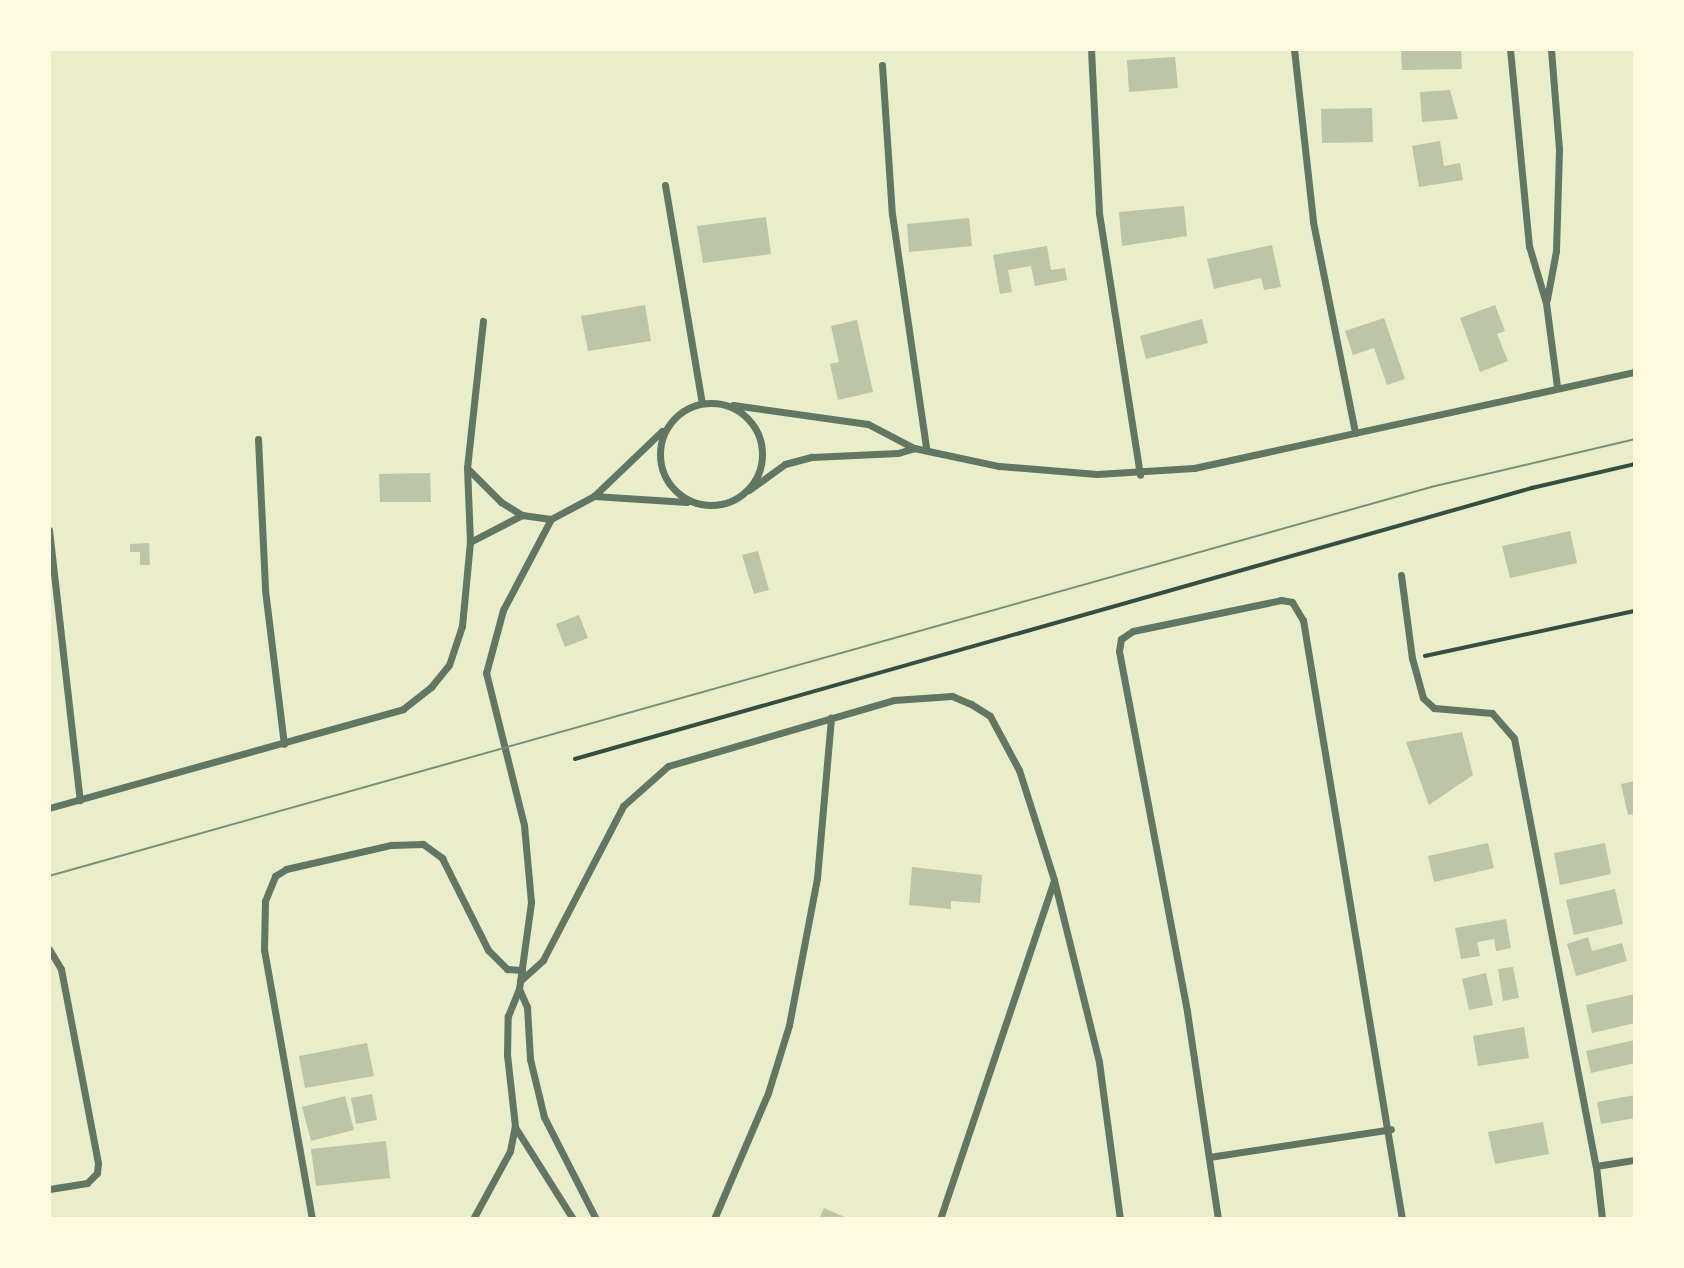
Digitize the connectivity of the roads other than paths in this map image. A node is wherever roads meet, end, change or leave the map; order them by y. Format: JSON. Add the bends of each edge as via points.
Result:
{"nodes":[{"id":1,"x":1091,"y":49,"type":"edge"},
{"id":2,"x":1294,"y":49,"type":"edge"},
{"id":3,"x":1510,"y":49,"type":"edge"},
{"id":4,"x":1551,"y":49,"type":"edge"},
{"id":5,"x":882,"y":65,"type":"dead end"},
{"id":6,"x":665,"y":185,"type":"dead end"},
{"id":7,"x":1546,"y":303,"type":"junction"},
{"id":8,"x":482,"y":321,"type":"dead end"},
{"id":9,"x":1635,"y":372,"type":"edge"},
{"id":10,"x":1557,"y":387,"type":"junction"},
{"id":11,"x":702,"y":403,"type":"junction"},
{"id":12,"x":728,"y":405,"type":"junction"},
{"id":13,"x":670,"y":423,"type":"junction"},
{"id":14,"x":1355,"y":433,"type":"junction"},
{"id":15,"x":258,"y":439,"type":"dead end"},
{"id":16,"x":914,"y":448,"type":"junction"},
{"id":17,"x":926,"y":448,"type":"junction"},
{"id":18,"x":467,"y":468,"type":"junction"},
{"id":19,"x":1140,"y":475,"type":"junction"},
{"id":20,"x":749,"y":490,"type":"junction"},
{"id":21,"x":594,"y":496,"type":"junction"},
{"id":22,"x":700,"y":505,"type":"junction"},
{"id":23,"x":522,"y":515,"type":"junction"},
{"id":24,"x":551,"y":519,"type":"junction"},
{"id":25,"x":49,"y":530,"type":"edge"},
{"id":26,"x":470,"y":542,"type":"junction"},
{"id":27,"x":1401,"y":575,"type":"dead end"},
{"id":28,"x":831,"y":718,"type":"junction"},
{"id":29,"x":284,"y":744,"type":"junction"},
{"id":30,"x":80,"y":800,"type":"junction"},
{"id":31,"x":49,"y":808,"type":"edge"},
{"id":32,"x":1054,"y":880,"type":"junction"},
{"id":33,"x":49,"y":949,"type":"edge"},
{"id":34,"x":522,"y":970,"type":"junction"},
{"id":35,"x":520,"y":985,"type":"junction"},
{"id":36,"x":515,"y":1126,"type":"junction"},
{"id":37,"x":1391,"y":1129,"type":"junction"},
{"id":38,"x":1209,"y":1157,"type":"junction"},
{"id":39,"x":1635,"y":1160,"type":"edge"},
{"id":40,"x":1596,"y":1166,"type":"junction"},
{"id":41,"x":49,"y":1189,"type":"edge"},
{"id":42,"x":312,"y":1219,"type":"edge"},
{"id":43,"x":473,"y":1219,"type":"edge"},
{"id":44,"x":573,"y":1219,"type":"edge"},
{"id":45,"x":596,"y":1219,"type":"edge"},
{"id":46,"x":714,"y":1219,"type":"edge"},
{"id":47,"x":940,"y":1219,"type":"edge"},
{"id":48,"x":1120,"y":1219,"type":"edge"},
{"id":49,"x":1218,"y":1219,"type":"edge"},
{"id":50,"x":1402,"y":1219,"type":"edge"},
{"id":51,"x":1602,"y":1219,"type":"edge"}],
"edges":[{"from":1,"to":19,"type":"street","via":[[1099,212]]},
{"from":2,"to":14,"type":"street","via":[[1313,222]]},
{"from":3,"to":7,"type":"street","via":[[1529,246]]},
{"from":4,"to":7,"type":"street","via":[[1559,149],[1556,251]]},
{"from":5,"to":17,"type":"street","via":[[892,214]]},
{"from":6,"to":11,"type":"street"},
{"from":7,"to":10,"type":"street"},
{"from":8,"to":18,"type":"street"},
{"from":9,"to":10,"type":"street"},
{"from":10,"to":14,"type":"street"},
{"from":11,"to":12,"type":"street"},
{"from":11,"to":13,"type":"street","via":[[684,410]]},
{"from":12,"to":16,"type":"street","via":[[868,424]]},
{"from":12,"to":20,"type":"street","via":[[755,426],[761,442],[763,459]]},
{"from":13,"to":21,"type":"street"},
{"from":13,"to":22,"type":"street","via":[[662,438],[663,472],[678,492]]},
{"from":14,"to":19,"type":"street","via":[[1207,466]]},
{"from":15,"to":29,"type":"street","via":[[265,590]]},
{"from":16,"to":17,"type":"street"},
{"from":16,"to":20,"type":"street","via":[[898,453],[812,457],[785,464]]},
{"from":17,"to":19,"type":"street","via":[[999,466]]},
{"from":18,"to":23,"type":"street","via":[[501,502]]},
{"from":18,"to":26,"type":"street"},
{"from":20,"to":22,"type":"street","via":[[734,500]]},
{"from":21,"to":22,"type":"street","via":[[660,498]]},
{"from":21,"to":24,"type":"street"},
{"from":23,"to":24,"type":"street"},
{"from":23,"to":26,"type":"street"},
{"from":24,"to":34,"type":"street","via":[[495,632],[486,673],[517,798],[532,884]]},
{"from":25,"to":30,"type":"street"},
{"from":26,"to":29,"type":"street","via":[[462,626],[449,665],[431,687],[403,709]]},
{"from":27,"to":40,"type":"street","via":[[1412,658],[1428,704],[1492,713],[1514,738]]},
{"from":28,"to":32,"type":"street","via":[[926,696],[951,696],[990,716],[1020,770]]},
{"from":28,"to":35,"type":"street","via":[[685,760],[652,777],[623,806],[543,960]]},
{"from":28,"to":46,"type":"street","via":[[817,878],[789,1025],[768,1093]]},
{"from":29,"to":30,"type":"street"},
{"from":30,"to":31,"type":"street"},
{"from":32,"to":47,"type":"street"},
{"from":32,"to":48,"type":"street","via":[[1099,1062]]},
{"from":33,"to":41,"type":"street","via":[[61,969],[98,1163],[97,1173],[87,1183]]},
{"from":34,"to":35,"type":"street"},
{"from":34,"to":42,"type":"street","via":[[507,969],[488,950],[442,858],[423,844],[391,845],[286,869],[275,877],[265,901],[264,950]]},
{"from":35,"to":36,"type":"street","via":[[510,1003],[507,1032]]},
{"from":35,"to":45,"type":"street","via":[[544,1117]]},
{"from":36,"to":43,"type":"street","via":[[504,1169]]},
{"from":36,"to":44,"type":"street"},
{"from":37,"to":38,"type":"street"},
{"from":37,"to":38,"type":"street","via":[[1303,620],[1292,602],[1281,600],[1133,631],[1121,639],[1119,651],[1187,1011]]},
{"from":37,"to":50,"type":"street"},
{"from":38,"to":49,"type":"street"},
{"from":39,"to":40,"type":"street"},
{"from":40,"to":51,"type":"street"}]}
